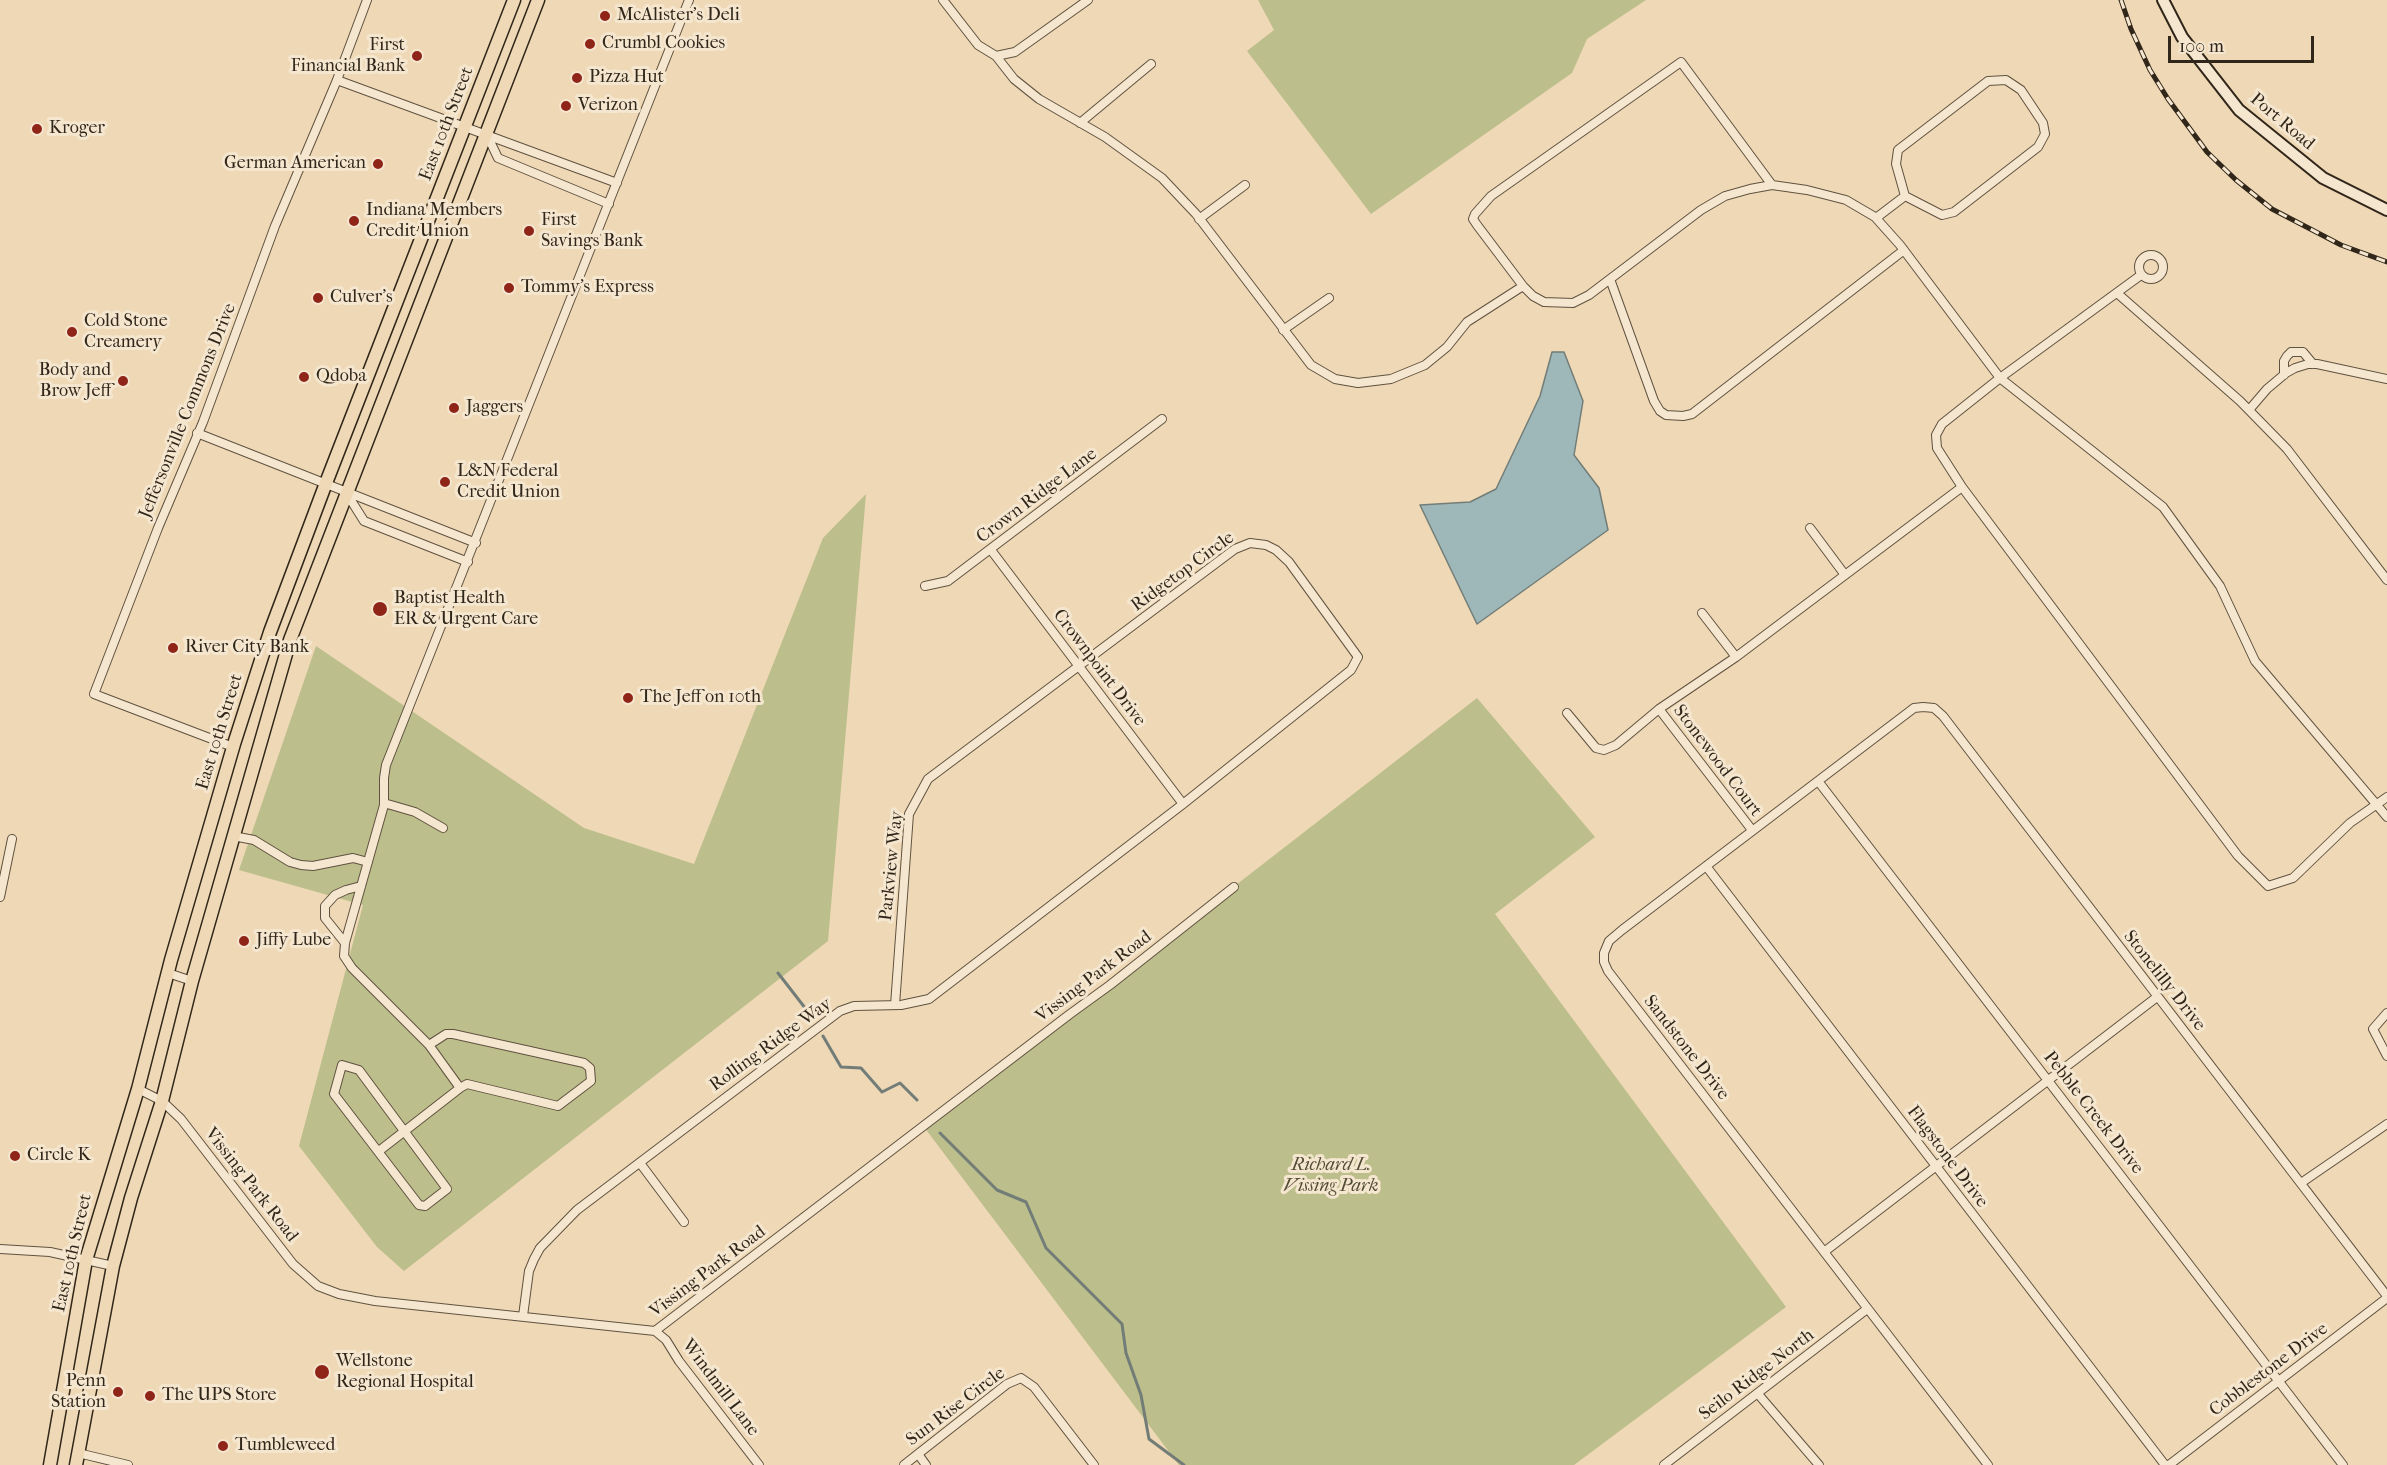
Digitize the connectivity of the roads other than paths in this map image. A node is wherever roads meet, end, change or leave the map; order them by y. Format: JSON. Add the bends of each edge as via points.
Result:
{"nodes":[{"id":1,"x":367,"y":0,"type":"edge"},
{"id":2,"x":514,"y":0,"type":"edge"},
{"id":3,"x":538,"y":0,"type":"edge"},
{"id":4,"x":689,"y":0,"type":"edge"},
{"id":5,"x":944,"y":0,"type":"edge"},
{"id":6,"x":1088,"y":0,"type":"edge"},
{"id":7,"x":2163,"y":0,"type":"edge"},
{"id":8,"x":996,"y":56,"type":"junction"},
{"id":9,"x":1151,"y":64,"type":"dead end"},
{"id":10,"x":337,"y":80,"type":"junction"},
{"id":11,"x":1080,"y":123,"type":"junction"},
{"id":12,"x":466,"y":126,"type":"junction"},
{"id":13,"x":487,"y":135,"type":"junction"},
{"id":14,"x":617,"y":183,"type":"junction"},
{"id":15,"x":1772,"y":185,"type":"junction"},
{"id":16,"x":1245,"y":186,"type":"dead end"},
{"id":17,"x":1905,"y":196,"type":"junction"},
{"id":18,"x":609,"y":204,"type":"junction"},
{"id":19,"x":2387,"y":210,"type":"edge"},
{"id":20,"x":1876,"y":218,"type":"junction"},
{"id":21,"x":1199,"y":219,"type":"junction"},
{"id":22,"x":1904,"y":250,"type":"junction"},
{"id":23,"x":2141,"y":275,"type":"dead end"},
{"id":24,"x":1610,"y":279,"type":"junction"},
{"id":25,"x":1523,"y":286,"type":"junction"},
{"id":26,"x":2117,"y":293,"type":"junction"},
{"id":27,"x":1329,"y":298,"type":"dead end"},
{"id":28,"x":1283,"y":330,"type":"junction"},
{"id":29,"x":2313,"y":364,"type":"junction"},
{"id":30,"x":2284,"y":375,"type":"junction"},
{"id":31,"x":2000,"y":378,"type":"junction"},
{"id":32,"x":2387,"y":379,"type":"edge"},
{"id":33,"x":2249,"y":410,"type":"junction"},
{"id":34,"x":1162,"y":419,"type":"dead end"},
{"id":35,"x":197,"y":433,"type":"junction"},
{"id":36,"x":326,"y":483,"type":"junction"},
{"id":37,"x":1962,"y":487,"type":"junction"},
{"id":38,"x":347,"y":494,"type":"junction"},
{"id":39,"x":1810,"y":528,"type":"dead end"},
{"id":40,"x":476,"y":543,"type":"junction"},
{"id":41,"x":991,"y":550,"type":"junction"},
{"id":42,"x":468,"y":562,"type":"junction"},
{"id":43,"x":1845,"y":575,"type":"junction"},
{"id":44,"x":2386,"y":575,"type":"edge"},
{"id":45,"x":925,"y":586,"type":"dead end"},
{"id":46,"x":1702,"y":613,"type":"dead end"},
{"id":47,"x":1736,"y":657,"type":"junction"},
{"id":48,"x":1080,"y":667,"type":"junction"},
{"id":49,"x":1659,"y":709,"type":"junction"},
{"id":50,"x":1906,"y":712,"type":"joint"},
{"id":51,"x":1567,"y":713,"type":"dead end"},
{"id":52,"x":233,"y":747,"type":"junction"},
{"id":53,"x":1818,"y":780,"type":"junction"},
{"id":54,"x":2387,"y":797,"type":"edge"},
{"id":55,"x":384,"y":804,"type":"junction"},
{"id":56,"x":1183,"y":804,"type":"junction"},
{"id":57,"x":2375,"y":804,"type":"junction"},
{"id":58,"x":2387,"y":817,"type":"edge"},
{"id":59,"x":443,"y":828,"type":"dead end"},
{"id":60,"x":1752,"y":830,"type":"junction"},
{"id":61,"x":233,"y":836,"type":"junction"},
{"id":62,"x":12,"y":839,"type":"dead end"},
{"id":63,"x":368,"y":862,"type":"junction"},
{"id":64,"x":1706,"y":866,"type":"junction"},
{"id":65,"x":361,"y":886,"type":"junction"},
{"id":66,"x":1234,"y":887,"type":"dead end"},
{"id":67,"x":0,"y":897,"type":"edge"},
{"id":68,"x":345,"y":943,"type":"junction"},
{"id":69,"x":168,"y":974,"type":"junction"},
{"id":70,"x":192,"y":981,"type":"junction"},
{"id":71,"x":2157,"y":997,"type":"junction"},
{"id":72,"x":895,"y":1005,"type":"junction"},
{"id":73,"x":2387,"y":1013,"type":"edge"},
{"id":74,"x":429,"y":1045,"type":"junction"},
{"id":75,"x":2387,"y":1056,"type":"edge"},
{"id":76,"x":2049,"y":1080,"type":"junction"},
{"id":77,"x":460,"y":1088,"type":"junction"},
{"id":78,"x":138,"y":1089,"type":"junction"},
{"id":79,"x":162,"y":1101,"type":"junction"},
{"id":80,"x":2387,"y":1124,"type":"edge"},
{"id":81,"x":404,"y":1131,"type":"junction"},
{"id":82,"x":379,"y":1151,"type":"junction"},
{"id":83,"x":639,"y":1163,"type":"junction"},
{"id":84,"x":1936,"y":1167,"type":"junction"},
{"id":85,"x":2301,"y":1183,"type":"junction"},
{"id":86,"x":684,"y":1222,"type":"dead end"},
{"id":87,"x":0,"y":1249,"type":"edge"},
{"id":88,"x":1824,"y":1252,"type":"junction"},
{"id":89,"x":86,"y":1260,"type":"junction"},
{"id":90,"x":113,"y":1266,"type":"junction"},
{"id":91,"x":2387,"y":1297,"type":"edge"},
{"id":92,"x":1867,"y":1309,"type":"junction"},
{"id":93,"x":523,"y":1316,"type":"junction"},
{"id":94,"x":655,"y":1331,"type":"junction"},
{"id":95,"x":2279,"y":1380,"type":"junction"},
{"id":96,"x":1758,"y":1394,"type":"junction"},
{"id":97,"x":918,"y":1454,"type":"junction"},
{"id":98,"x":77,"y":1459,"type":"edge"},
{"id":99,"x":50,"y":1465,"type":"edge"},
{"id":100,"x":128,"y":1465,"type":"edge"},
{"id":101,"x":759,"y":1465,"type":"edge"},
{"id":102,"x":904,"y":1465,"type":"edge"},
{"id":103,"x":926,"y":1465,"type":"edge"},
{"id":104,"x":1094,"y":1465,"type":"edge"},
{"id":105,"x":1664,"y":1465,"type":"edge"},
{"id":106,"x":1819,"y":1465,"type":"edge"},
{"id":107,"x":1988,"y":1465,"type":"edge"},
{"id":108,"x":2167,"y":1465,"type":"edge"},
{"id":109,"x":2343,"y":1465,"type":"edge"}],
"edges":[{"from":1,"to":10,"type":"street","name":"Jeffersonville Commons Drive"},
{"from":2,"to":12,"type":"main road","name":"East 10th Street"},
{"from":3,"to":13,"type":"main road"},
{"from":4,"to":14,"type":"street"},
{"from":5,"to":8,"type":"street","via":[[978,45]]},
{"from":6,"to":8,"type":"street","via":[[1014,52]]},
{"from":7,"to":19,"type":"main road","name":"Port Road","via":[[2188,45],[2240,110],[2323,178]]},
{"from":8,"to":11,"type":"street","via":[[1014,79],[1039,99]]},
{"from":9,"to":11,"type":"street"},
{"from":10,"to":12,"type":"street"},
{"from":10,"to":35,"type":"street","name":"Jeffersonville Commons Drive","via":[[275,226]]},
{"from":11,"to":21,"type":"street","via":[[1162,178]]},
{"from":12,"to":13,"type":"street"},
{"from":12,"to":36,"type":"main road","name":"East 10th Street"},
{"from":13,"to":14,"type":"street"},
{"from":13,"to":18,"type":"street","via":[[498,159]]},
{"from":13,"to":38,"type":"main road"},
{"from":14,"to":18,"type":"street"},
{"from":15,"to":20,"type":"street","via":[[1846,200]]},
{"from":15,"to":24,"type":"street","via":[[1725,196]]},
{"from":15,"to":25,"type":"street","via":[[1681,62],[1491,196],[1475,214],[1477,225]]},
{"from":16,"to":21,"type":"street"},
{"from":17,"to":17,"type":"street","via":[[1896,164],[1898,150],[1988,81],[2006,80],[2021,90],[2043,123],[2045,134],[2038,147],[1954,212],[1942,215]]},
{"from":17,"to":20,"type":"street"},
{"from":18,"to":40,"type":"street"},
{"from":20,"to":22,"type":"street"},
{"from":21,"to":28,"type":"street"},
{"from":22,"to":24,"type":"street","via":[[1692,414],[1683,416],[1660,411],[1654,401]]},
{"from":22,"to":31,"type":"street"},
{"from":23,"to":26,"type":"street"},
{"from":24,"to":25,"type":"street","via":[[1573,303],[1544,302]]},
{"from":25,"to":28,"type":"street","via":[[1467,322],[1447,347],[1425,364],[1391,379],[1358,383],[1335,379],[1311,365]]},
{"from":26,"to":31,"type":"street"},
{"from":26,"to":33,"type":"street"},
{"from":27,"to":28,"type":"street"},
{"from":29,"to":30,"type":"street"},
{"from":29,"to":30,"type":"street","via":[[2303,352],[2291,352],[2284,361]]},
{"from":29,"to":32,"type":"street"},
{"from":30,"to":33,"type":"street"},
{"from":31,"to":37,"type":"street","via":[[1942,424],[1936,435],[1937,448]]},
{"from":31,"to":57,"type":"street","via":[[2163,507],[2220,586],[2255,661]]},
{"from":33,"to":44,"type":"street","via":[[2312,478]]},
{"from":34,"to":41,"type":"street","name":"Crown Ridge Lane"},
{"from":35,"to":36,"type":"street"},
{"from":35,"to":52,"type":"street","name":"Jeffersonville Commons Drive","via":[[94,694]]},
{"from":36,"to":38,"type":"street"},
{"from":36,"to":52,"type":"main road","name":"East 10th Street","via":[[270,632]]},
{"from":37,"to":43,"type":"street"},
{"from":37,"to":57,"type":"street","via":[[2238,856],[2268,886],[2293,878]]},
{"from":38,"to":40,"type":"street"},
{"from":38,"to":42,"type":"street","via":[[364,520]]},
{"from":38,"to":61,"type":"main road","via":[[290,640]]},
{"from":39,"to":43,"type":"street"},
{"from":40,"to":42,"type":"street"},
{"from":41,"to":45,"type":"street","name":"Crown Ridge Lane","via":[[948,581]]},
{"from":41,"to":48,"type":"street","name":"Crownpoint Drive"},
{"from":42,"to":55,"type":"street","via":[[386,765]]},
{"from":43,"to":47,"type":"street"},
{"from":46,"to":47,"type":"street"},
{"from":47,"to":49,"type":"street"},
{"from":48,"to":56,"type":"street","name":"Crownpoint Drive"},
{"from":48,"to":56,"type":"street","name":"Ridgetop Circle","via":[[1235,549],[1250,543],[1266,545],[1289,562],[1358,657],[1352,670]]},
{"from":48,"to":72,"type":"street","name":"Parkview Way","via":[[928,779],[909,814]]},
{"from":49,"to":51,"type":"street","via":[[1616,745],[1604,750],[1596,748]]},
{"from":49,"to":60,"type":"street","name":"Stonewood Court"},
{"from":50,"to":53,"type":"street","name":"Sandstone Drive"},
{"from":50,"to":71,"type":"street","name":"Stonelilly Drive","via":[[1923,706],[1934,708],[1943,716]]},
{"from":52,"to":69,"type":"main road","name":"East 10th Street"},
{"from":53,"to":60,"type":"street","name":"Sandstone Drive"},
{"from":53,"to":76,"type":"street","name":"Pebble Creek Drive"},
{"from":54,"to":57,"type":"street"},
{"from":55,"to":59,"type":"street","via":[[415,812]]},
{"from":55,"to":63,"type":"street"},
{"from":56,"to":72,"type":"street","name":"Rolling Ridge Way","via":[[929,999]]},
{"from":57,"to":58,"type":"street"},
{"from":60,"to":64,"type":"street","name":"Sandstone Drive"},
{"from":61,"to":63,"type":"street","via":[[254,840],[301,865],[353,858]]},
{"from":61,"to":70,"type":"main road"},
{"from":62,"to":67,"type":"street"},
{"from":63,"to":65,"type":"street"},
{"from":64,"to":84,"type":"street","name":"Flagstone Drive"},
{"from":64,"to":88,"type":"street","name":"Sandstone Drive","via":[[1609,942],[1604,962]]},
{"from":65,"to":68,"type":"street"},
{"from":65,"to":68,"type":"street","via":[[335,895],[325,906],[325,918]]},
{"from":66,"to":94,"type":"street","name":"Vissing Park Road"},
{"from":68,"to":74,"type":"street","via":[[344,956],[352,968]]},
{"from":69,"to":70,"type":"street"},
{"from":69,"to":78,"type":"main road","name":"East 10th Street"},
{"from":70,"to":79,"type":"main road"},
{"from":71,"to":76,"type":"street"},
{"from":71,"to":85,"type":"street","name":"Stonelilly Drive"},
{"from":72,"to":83,"type":"street","name":"Rolling Ridge Way","via":[[854,1006],[840,1011]]},
{"from":73,"to":75,"type":"street","via":[[2373,1029]]},
{"from":74,"to":77,"type":"street"},
{"from":74,"to":77,"type":"street","via":[[453,1034],[584,1063],[590,1068],[591,1081],[558,1106],[467,1084]]},
{"from":76,"to":84,"type":"street"},
{"from":76,"to":95,"type":"street","name":"Pebble Creek Drive"},
{"from":77,"to":81,"type":"street"},
{"from":78,"to":79,"type":"street","name":"Vissing Park Road"},
{"from":78,"to":89,"type":"main road","name":"East 10th Street"},
{"from":79,"to":90,"type":"main road"},
{"from":79,"to":93,"type":"street","name":"Vissing Park Road","via":[[187,1127],[293,1264],[318,1286],[375,1300]]},
{"from":80,"to":85,"type":"street"},
{"from":81,"to":82,"type":"street"},
{"from":81,"to":82,"type":"street","via":[[447,1189],[425,1206],[419,1205]]},
{"from":81,"to":82,"type":"street","via":[[359,1070],[342,1065],[334,1094]]},
{"from":83,"to":86,"type":"street"},
{"from":83,"to":93,"type":"street","name":"Rolling Ridge Way","via":[[577,1210],[540,1248],[529,1271]]},
{"from":84,"to":88,"type":"street"},
{"from":84,"to":108,"type":"street","name":"Flagstone Drive"},
{"from":85,"to":91,"type":"street","name":"Stonelilly Drive"},
{"from":87,"to":89,"type":"street","via":[[50,1252]]},
{"from":88,"to":92,"type":"street","name":"Sandstone Drive"},
{"from":89,"to":90,"type":"street"},
{"from":89,"to":99,"type":"main road","name":"East 10th Street"},
{"from":90,"to":98,"type":"main road"},
{"from":91,"to":95,"type":"street","name":"Cobblestone Drive"},
{"from":92,"to":96,"type":"street","name":"Seilo Ridge North"},
{"from":92,"to":107,"type":"street","name":"Sandstone Drive"},
{"from":93,"to":94,"type":"street","name":"Vissing Park Road"},
{"from":94,"to":101,"type":"street","name":"Windmill Lane","via":[[666,1340]]},
{"from":95,"to":108,"type":"street","name":"Cobblestone Drive"},
{"from":95,"to":109,"type":"street","name":"Pebble Creek Drive"},
{"from":96,"to":105,"type":"street","name":"Seilo Ridge North"},
{"from":96,"to":106,"type":"street"},
{"from":97,"to":102,"type":"street","name":"Sun Rise Circle"},
{"from":97,"to":103,"type":"street"},
{"from":97,"to":104,"type":"street","name":"Sun Rise Circle","via":[[1007,1384],[1021,1378],[1034,1387]]},
{"from":98,"to":100,"type":"street"}]}
